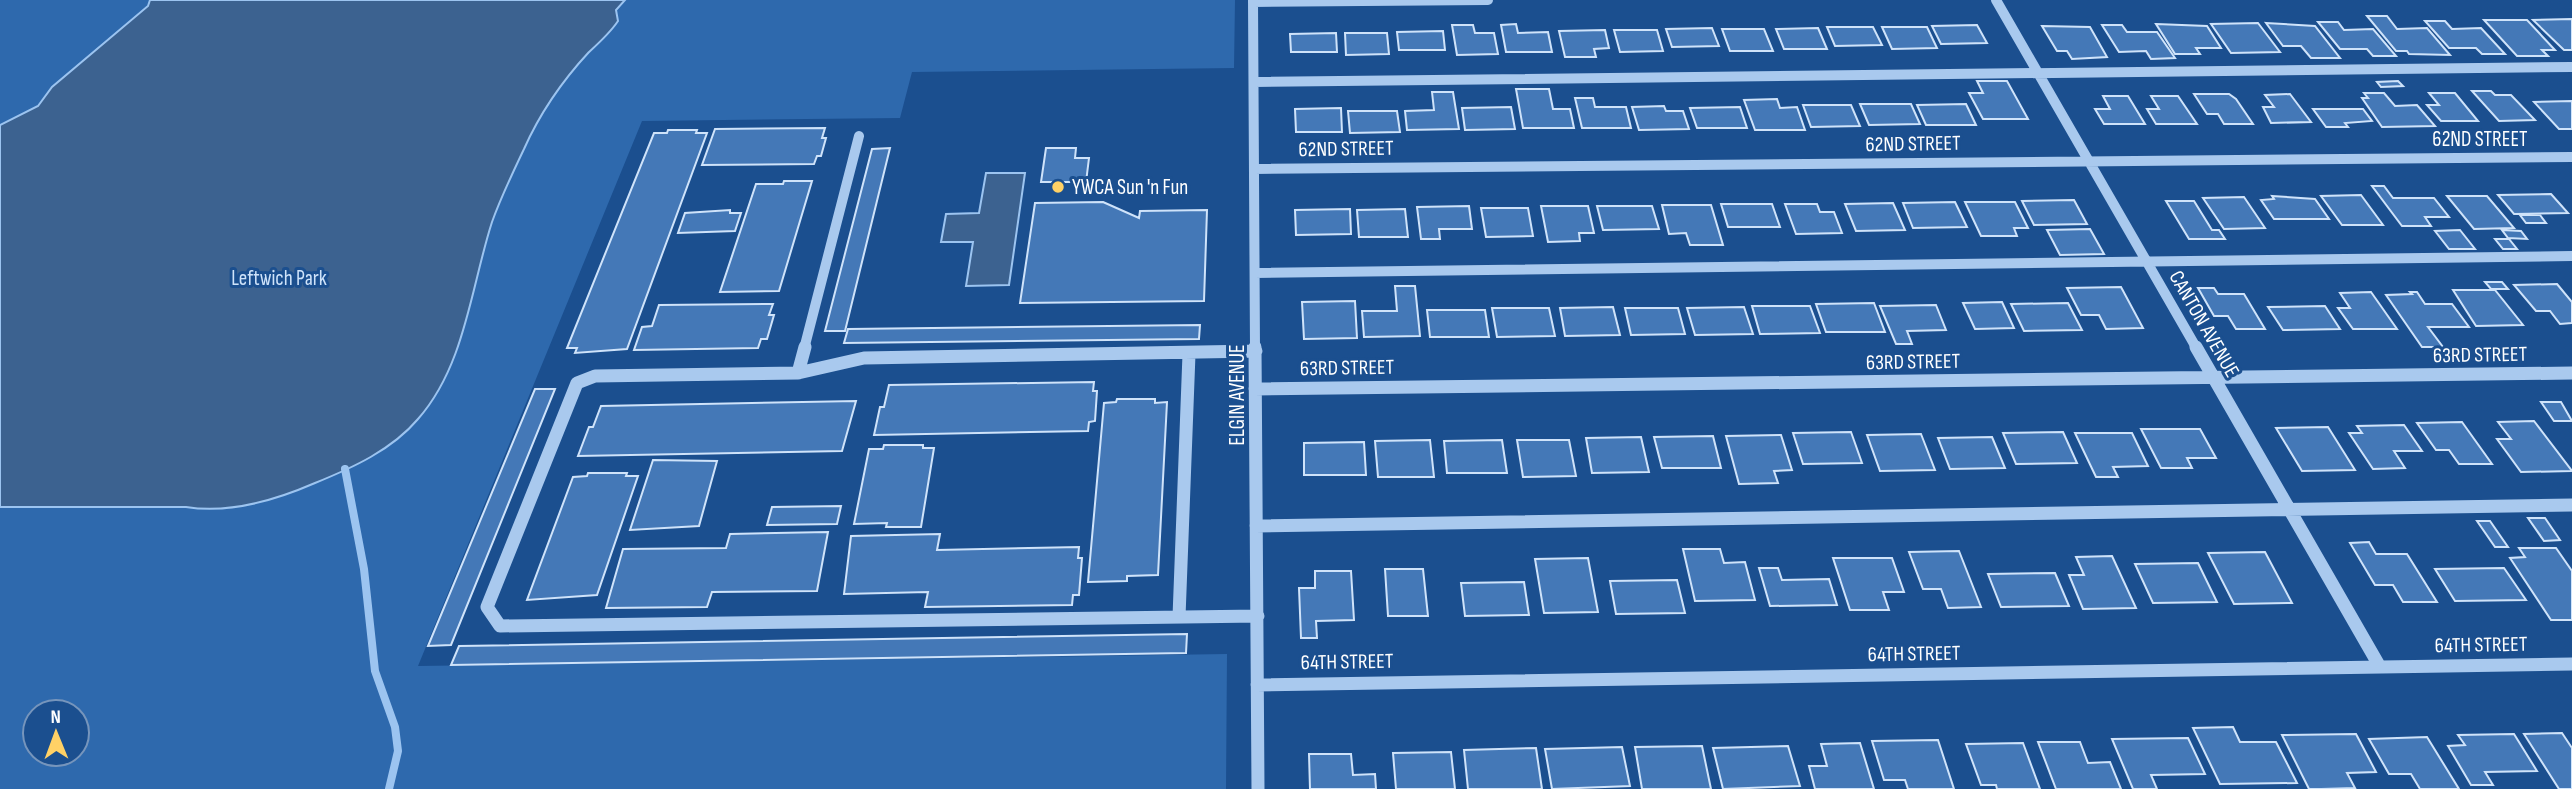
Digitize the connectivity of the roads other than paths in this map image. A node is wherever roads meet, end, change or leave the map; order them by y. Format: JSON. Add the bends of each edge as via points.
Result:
{"nodes":[{"id":1,"x":1488,"y":0,"type":"edge"},
{"id":2,"x":1996,"y":0,"type":"edge"},
{"id":3,"x":1253,"y":1,"type":"edge"},
{"id":4,"x":2572,"y":66,"type":"edge"},
{"id":5,"x":2038,"y":74,"type":"junction"},
{"id":6,"x":1254,"y":82,"type":"junction"},
{"id":7,"x":859,"y":136,"type":"dead end"},
{"id":8,"x":2572,"y":157,"type":"edge"},
{"id":9,"x":2088,"y":161,"type":"junction"},
{"id":10,"x":1254,"y":169,"type":"junction"},
{"id":11,"x":2572,"y":256,"type":"edge"},
{"id":12,"x":2145,"y":261,"type":"junction"},
{"id":13,"x":1255,"y":273,"type":"junction"},
{"id":14,"x":1256,"y":352,"type":"junction"},
{"id":15,"x":1189,"y":354,"type":"junction"},
{"id":16,"x":798,"y":373,"type":"junction"},
{"id":17,"x":2572,"y":373,"type":"edge"},
{"id":18,"x":2212,"y":378,"type":"junction"},
{"id":19,"x":1255,"y":389,"type":"junction"},
{"id":20,"x":2572,"y":505,"type":"edge"},
{"id":21,"x":2289,"y":509,"type":"junction"},
{"id":22,"x":1256,"y":526,"type":"junction"},
{"id":23,"x":1258,"y":616,"type":"junction"},
{"id":24,"x":1179,"y":617,"type":"junction"},
{"id":25,"x":2572,"y":664,"type":"edge"},
{"id":26,"x":2380,"y":667,"type":"junction"},
{"id":27,"x":1257,"y":685,"type":"junction"},
{"id":28,"x":1258,"y":789,"type":"edge"}],
"edges":[{"from":1,"to":3,"type":"street"},
{"from":2,"to":5,"type":"street","name":"CANTON AVENUE"},
{"from":3,"to":6,"type":"street","name":"ELGIN AVENUE"},
{"from":4,"to":5,"type":"street"},
{"from":5,"to":6,"type":"street"},
{"from":5,"to":9,"type":"street","name":"CANTON AVENUE"},
{"from":6,"to":10,"type":"street","name":"ELGIN AVENUE"},
{"from":7,"to":16,"type":"street"},
{"from":8,"to":9,"type":"street","name":"62ND STREET"},
{"from":9,"to":10,"type":"street","name":"62ND STREET"},
{"from":9,"to":12,"type":"street","name":"CANTON AVENUE"},
{"from":10,"to":13,"type":"street","name":"ELGIN AVENUE"},
{"from":11,"to":12,"type":"street"},
{"from":12,"to":13,"type":"street"},
{"from":12,"to":18,"type":"street","name":"CANTON AVENUE"},
{"from":13,"to":14,"type":"street","name":"ELGIN AVENUE"},
{"from":14,"to":15,"type":"street"},
{"from":14,"to":19,"type":"street","name":"ELGIN AVENUE"},
{"from":15,"to":16,"type":"street","via":[[864,358]]},
{"from":15,"to":24,"type":"street"},
{"from":16,"to":24,"type":"street","via":[[595,376],[577,383],[487,607],[500,626]]},
{"from":17,"to":18,"type":"street","name":"63RD STREET"},
{"from":18,"to":19,"type":"street","name":"63RD STREET"},
{"from":18,"to":21,"type":"street","name":"CANTON AVENUE"},
{"from":19,"to":22,"type":"street","name":"ELGIN AVENUE"},
{"from":20,"to":21,"type":"street"},
{"from":21,"to":22,"type":"street"},
{"from":21,"to":26,"type":"street","name":"CANTON AVENUE"},
{"from":22,"to":23,"type":"street","name":"ELGIN AVENUE"},
{"from":23,"to":24,"type":"street"},
{"from":23,"to":27,"type":"street","name":"ELGIN AVENUE"},
{"from":25,"to":26,"type":"street","name":"64TH STREET"},
{"from":26,"to":27,"type":"street","name":"64TH STREET"},
{"from":27,"to":28,"type":"street","name":"ELGIN AVENUE"}]}
